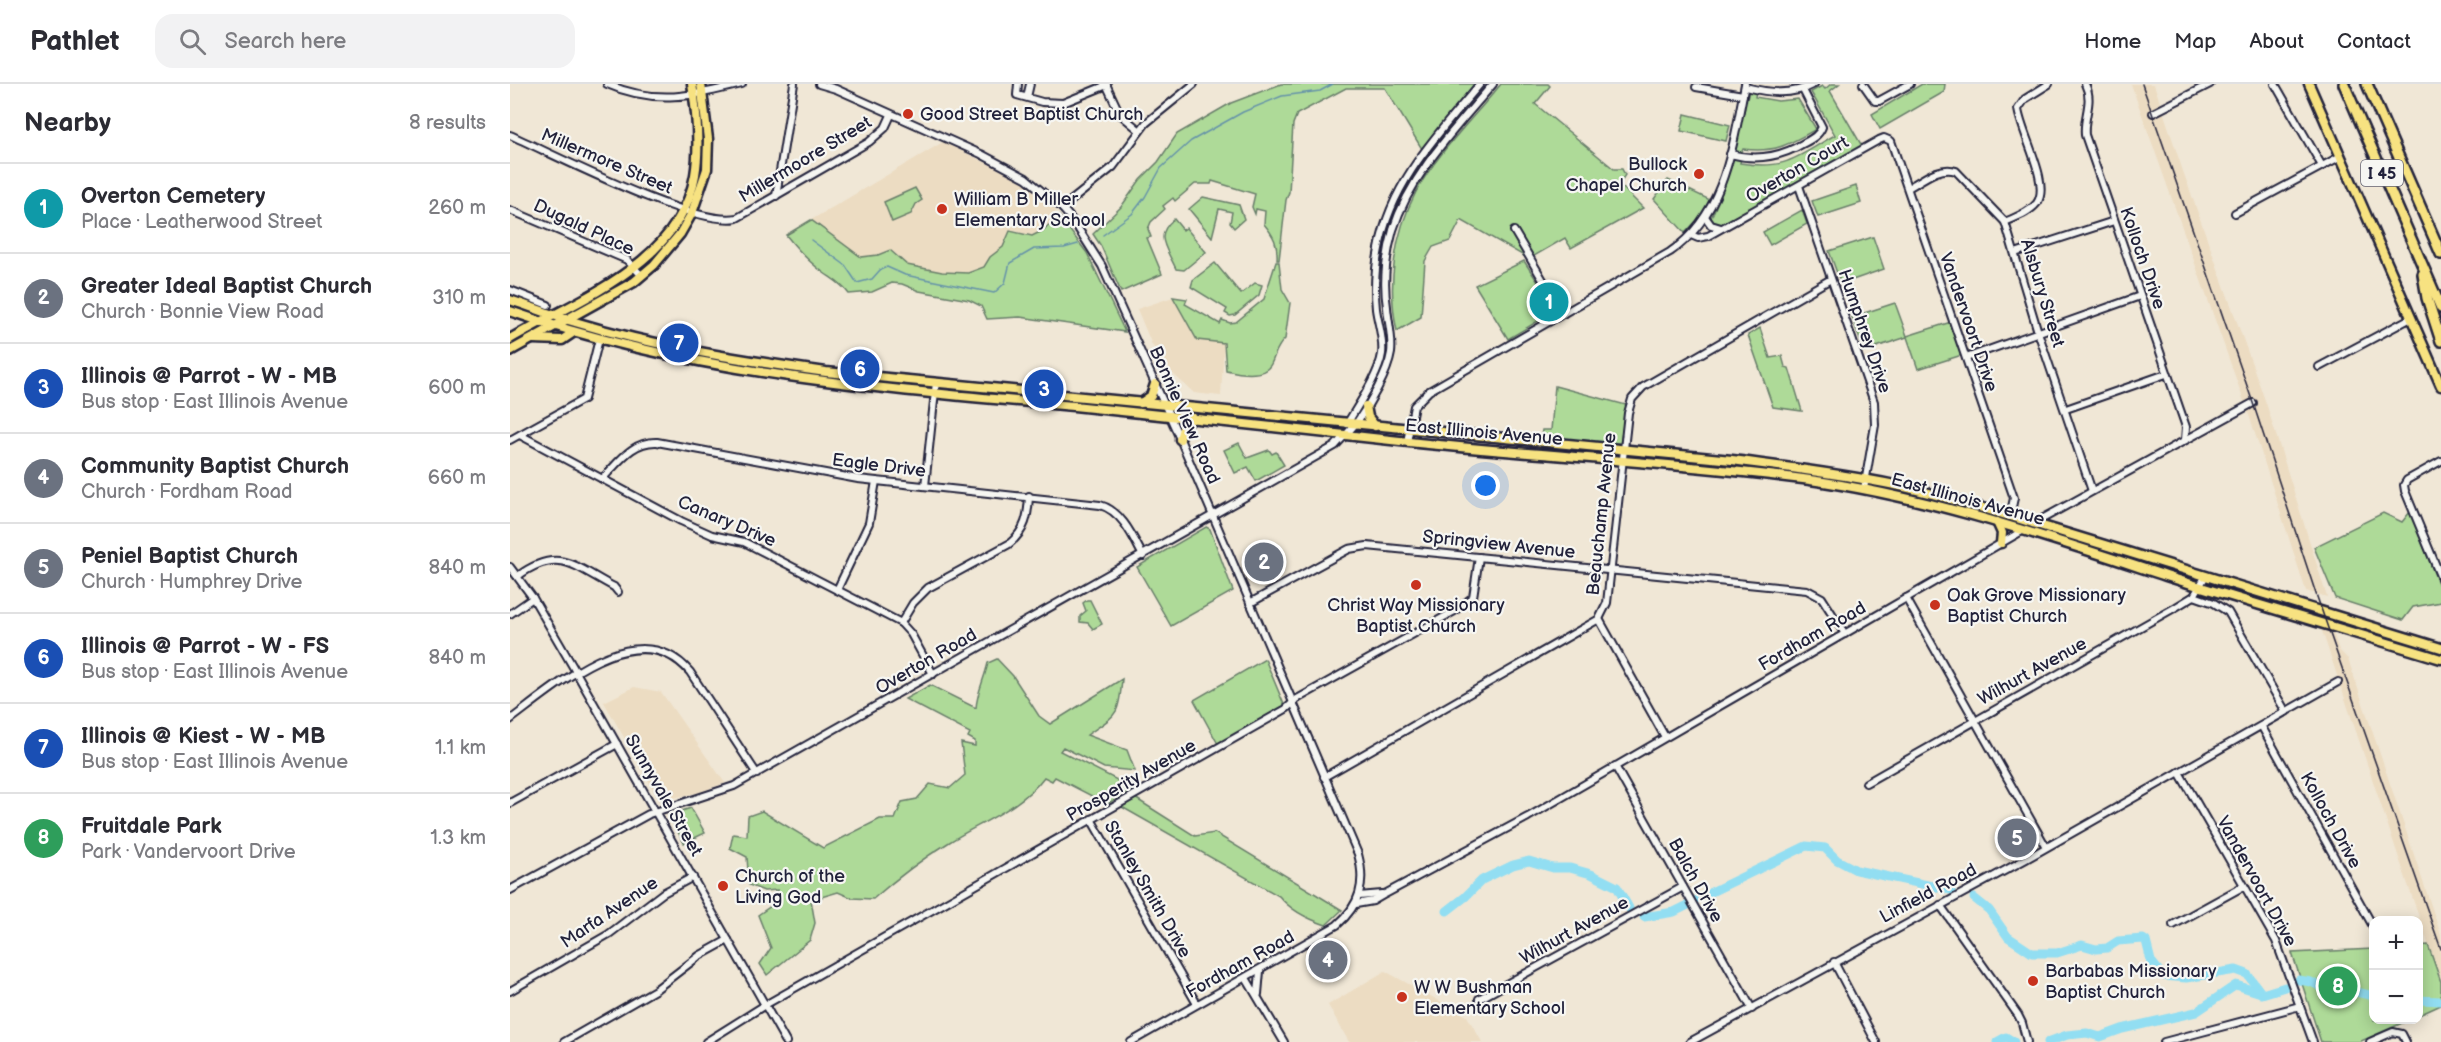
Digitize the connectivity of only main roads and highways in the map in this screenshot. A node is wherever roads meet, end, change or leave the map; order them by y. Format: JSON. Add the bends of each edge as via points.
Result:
{"nodes":[{"id":1,"x":692,"y":84,"type":"edge"},
{"id":2,"x":701,"y":84,"type":"edge"},
{"id":3,"x":2309,"y":84,"type":"edge"},
{"id":4,"x":2344,"y":84,"type":"edge"},
{"id":5,"x":2367,"y":84,"type":"edge"},
{"id":6,"x":698,"y":95,"type":"junction"},
{"id":7,"x":2441,"y":254,"type":"edge"},
{"id":8,"x":2421,"y":261,"type":"junction"},
{"id":9,"x":510,"y":300,"type":"edge"},
{"id":10,"x":590,"y":307,"type":"junction"},
{"id":11,"x":2441,"y":308,"type":"edge"},
{"id":12,"x":512,"y":311,"type":"edge"},
{"id":13,"x":555,"y":315,"type":"junction"},
{"id":14,"x":568,"y":320,"type":"junction"},
{"id":15,"x":542,"y":322,"type":"junction"},
{"id":16,"x":556,"y":326,"type":"junction"},
{"id":17,"x":594,"y":328,"type":"junction"},
{"id":18,"x":574,"y":332,"type":"junction"},
{"id":19,"x":514,"y":336,"type":"edge"},
{"id":20,"x":532,"y":339,"type":"junction"},
{"id":21,"x":2441,"y":341,"type":"edge"},
{"id":22,"x":669,"y":346,"type":"junction"},
{"id":23,"x":510,"y":351,"type":"edge"},
{"id":24,"x":667,"y":356,"type":"junction"},
{"id":25,"x":825,"y":376,"type":"junction"},
{"id":26,"x":1155,"y":384,"type":"road end"},
{"id":27,"x":2441,"y":386,"type":"edge"},
{"id":28,"x":981,"y":387,"type":"junction"},
{"id":29,"x":1070,"y":396,"type":"junction"},
{"id":30,"x":980,"y":398,"type":"junction"},
{"id":31,"x":1141,"y":403,"type":"junction"},
{"id":32,"x":1069,"y":406,"type":"junction"},
{"id":33,"x":1366,"y":406,"type":"road end"},
{"id":34,"x":1268,"y":415,"type":"junction"},
{"id":35,"x":1193,"y":418,"type":"junction"},
{"id":36,"x":1266,"y":425,"type":"junction"},
{"id":37,"x":1375,"y":426,"type":"junction"},
{"id":38,"x":1180,"y":439,"type":"road end"},
{"id":39,"x":1940,"y":501,"type":"junction"},
{"id":40,"x":1996,"y":522,"type":"junction"},
{"id":41,"x":2001,"y":543,"type":"road end"},
{"id":42,"x":2441,"y":648,"type":"edge"},
{"id":43,"x":2441,"y":659,"type":"edge"}],
"edges":[{"from":1,"to":6,"type":"main road"},
{"from":2,"to":6,"type":"main road"},
{"from":3,"to":27,"type":"main road","via":[[2341,156],[2362,218]]},
{"from":4,"to":8,"type":"highway","number":"I 45"},
{"from":5,"to":7,"type":"highway","number":"I 45"},
{"from":6,"to":10,"type":"main road","via":[[708,139],[707,169],[692,213],[672,245],[642,276]]},
{"from":6,"to":13,"type":"main road","via":[[696,165],[683,210],[660,243],[635,268]]},
{"from":8,"to":11,"type":"highway","number":"I 45"},
{"from":8,"to":21,"type":"highway","via":[[2427,298]]},
{"from":9,"to":13,"type":"main road","name":"East Illinois Avenue"},
{"from":10,"to":14,"type":"main road"},
{"from":10,"to":17,"type":"main road"},
{"from":12,"to":15,"type":"main road","name":"East Illinois Avenue"},
{"from":12,"to":19,"type":"main road","via":[[521,320]]},
{"from":13,"to":14,"type":"main road","name":"East Illinois Avenue"},
{"from":13,"to":15,"type":"main road"},
{"from":14,"to":16,"type":"main road"},
{"from":14,"to":17,"type":"main road","name":"East Illinois Avenue"},
{"from":15,"to":16,"type":"main road","name":"East Illinois Avenue"},
{"from":15,"to":19,"type":"main road"},
{"from":16,"to":18,"type":"main road","name":"East Illinois Avenue"},
{"from":16,"to":20,"type":"main road"},
{"from":17,"to":22,"type":"main road","name":"East Illinois Avenue"},
{"from":18,"to":20,"type":"main road","via":[[556,341]]},
{"from":18,"to":24,"type":"main road","name":"East Illinois Avenue"},
{"from":20,"to":23,"type":"main road"},
{"from":22,"to":24,"type":"main road"},
{"from":22,"to":25,"type":"main road","name":"East Illinois Avenue"},
{"from":24,"to":25,"type":"main road","name":"East Illinois Avenue","via":[[740,370]]},
{"from":25,"to":28,"type":"main road","name":"East Illinois Avenue"},
{"from":25,"to":30,"type":"main road","name":"East Illinois Avenue"},
{"from":26,"to":31,"type":"main road","via":[[1151,396]]},
{"from":28,"to":29,"type":"main road","name":"East Illinois Avenue"},
{"from":28,"to":30,"type":"main road"},
{"from":29,"to":31,"type":"main road","name":"East Illinois Avenue"},
{"from":29,"to":32,"type":"main road"},
{"from":30,"to":32,"type":"main road","name":"East Illinois Avenue"},
{"from":31,"to":34,"type":"main road","name":"East Illinois Avenue"},
{"from":32,"to":35,"type":"main road","name":"East Illinois Avenue"},
{"from":33,"to":37,"type":"main road"},
{"from":34,"to":36,"type":"main road"},
{"from":34,"to":37,"type":"main road","name":"East Illinois Avenue"},
{"from":35,"to":36,"type":"main road","name":"East Illinois Avenue"},
{"from":35,"to":38,"type":"main road","via":[[1184,425]]},
{"from":36,"to":39,"type":"main road","name":"East Illinois Avenue","via":[[1777,476]]},
{"from":37,"to":39,"type":"main road","name":"East Illinois Avenue","via":[[1808,469]]},
{"from":39,"to":40,"type":"main road","name":"East Illinois Avenue"},
{"from":39,"to":42,"type":"main road","name":"East Illinois Avenue","via":[[2010,516]]},
{"from":40,"to":41,"type":"main road","via":[[2002,530]]},
{"from":40,"to":43,"type":"main road","name":"East Illinois Avenue"}]}
